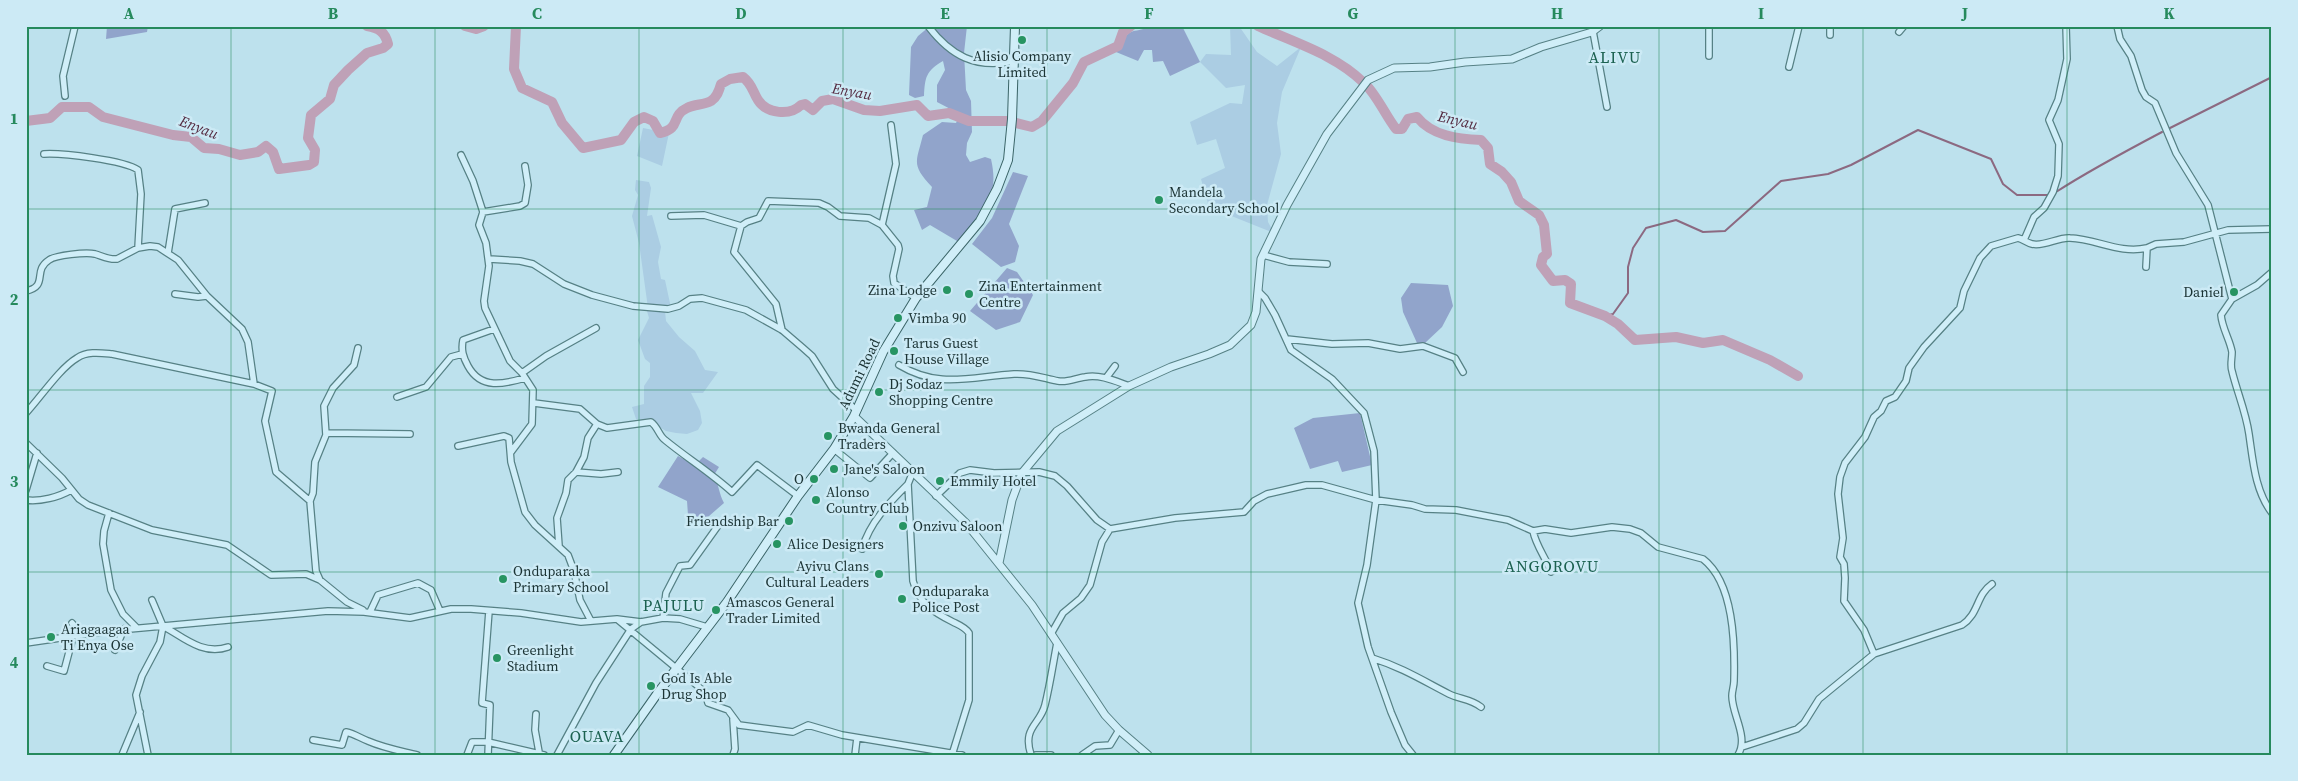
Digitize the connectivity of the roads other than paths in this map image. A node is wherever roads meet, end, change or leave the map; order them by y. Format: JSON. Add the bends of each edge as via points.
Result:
{"nodes":[{"id":1,"x":75,"y":26,"type":"edge"},
{"id":2,"x":928,"y":26,"type":"edge"},
{"id":3,"x":1015,"y":26,"type":"edge"},
{"id":4,"x":1600,"y":26,"type":"edge"},
{"id":5,"x":1709,"y":26,"type":"edge"},
{"id":6,"x":1799,"y":26,"type":"edge"},
{"id":7,"x":1830,"y":26,"type":"edge"},
{"id":8,"x":2066,"y":26,"type":"edge"},
{"id":9,"x":2117,"y":26,"type":"edge"},
{"id":10,"x":1592,"y":29,"type":"edge"},
{"id":11,"x":1830,"y":35,"type":"dead end"},
{"id":12,"x":1709,"y":56,"type":"dead end"},
{"id":13,"x":1014,"y":61,"type":"junction"},
{"id":14,"x":1789,"y":67,"type":"dead end"},
{"id":15,"x":65,"y":96,"type":"dead end"},
{"id":16,"x":1607,"y":107,"type":"dead end"},
{"id":17,"x":891,"y":125,"type":"dead end"},
{"id":18,"x":44,"y":154,"type":"dead end"},
{"id":19,"x":461,"y":155,"type":"dead end"},
{"id":20,"x":525,"y":166,"type":"dead end"},
{"id":21,"x":204,"y":203,"type":"dead end"},
{"id":22,"x":483,"y":212,"type":"junction"},
{"id":23,"x":671,"y":216,"type":"dead end"},
{"id":24,"x":882,"y":225,"type":"junction"},
{"id":25,"x":741,"y":226,"type":"junction"},
{"id":26,"x":2272,"y":229,"type":"edge"},
{"id":27,"x":2216,"y":232,"type":"junction"},
{"id":28,"x":2024,"y":240,"type":"junction"},
{"id":29,"x":138,"y":248,"type":"junction"},
{"id":30,"x":2147,"y":248,"type":"junction"},
{"id":31,"x":168,"y":252,"type":"junction"},
{"id":32,"x":1263,"y":255,"type":"junction"},
{"id":33,"x":489,"y":259,"type":"junction"},
{"id":34,"x":1327,"y":264,"type":"dead end"},
{"id":35,"x":2146,"y":267,"type":"dead end"},
{"id":36,"x":2272,"y":272,"type":"edge"},
{"id":37,"x":26,"y":291,"type":"edge"},
{"id":38,"x":1259,"y":292,"type":"junction"},
{"id":39,"x":175,"y":294,"type":"dead end"},
{"id":40,"x":207,"y":296,"type":"junction"},
{"id":41,"x":916,"y":298,"type":"junction"},
{"id":42,"x":2232,"y":299,"type":"junction"},
{"id":43,"x":596,"y":328,"type":"dead end"},
{"id":44,"x":494,"y":329,"type":"junction"},
{"id":45,"x":782,"y":330,"type":"junction"},
{"id":46,"x":1287,"y":339,"type":"junction"},
{"id":47,"x":358,"y":348,"type":"dead end"},
{"id":48,"x":462,"y":354,"type":"junction"},
{"id":49,"x":899,"y":365,"type":"dead end"},
{"id":50,"x":1115,"y":366,"type":"dead end"},
{"id":51,"x":1463,"y":372,"type":"dead end"},
{"id":52,"x":523,"y":375,"type":"junction"},
{"id":53,"x":1106,"y":378,"type":"junction"},
{"id":54,"x":254,"y":384,"type":"junction"},
{"id":55,"x":1129,"y":386,"type":"junction"},
{"id":56,"x":397,"y":397,"type":"dead end"},
{"id":57,"x":534,"y":403,"type":"junction"},
{"id":58,"x":26,"y":413,"type":"edge"},
{"id":59,"x":855,"y":413,"type":"junction"},
{"id":60,"x":598,"y":424,"type":"junction"},
{"id":61,"x":326,"y":433,"type":"junction"},
{"id":62,"x":410,"y":434,"type":"dead end"},
{"id":63,"x":26,"y":443,"type":"edge"},
{"id":64,"x":458,"y":446,"type":"dead end"},
{"id":65,"x":834,"y":448,"type":"junction"},
{"id":66,"x":36,"y":452,"type":"junction"},
{"id":67,"x":511,"y":452,"type":"junction"},
{"id":68,"x":893,"y":454,"type":"junction"},
{"id":69,"x":576,"y":472,"type":"junction"},
{"id":70,"x":618,"y":472,"type":"dead end"},
{"id":71,"x":1022,"y":473,"type":"junction"},
{"id":72,"x":912,"y":474,"type":"junction"},
{"id":73,"x":908,"y":484,"type":"junction"},
{"id":74,"x":26,"y":490,"type":"edge"},
{"id":75,"x":71,"y":490,"type":"junction"},
{"id":76,"x":798,"y":496,"type":"junction"},
{"id":77,"x":936,"y":496,"type":"junction"},
{"id":78,"x":26,"y":500,"type":"edge"},
{"id":79,"x":1376,"y":500,"type":"junction"},
{"id":80,"x":310,"y":501,"type":"junction"},
{"id":81,"x":109,"y":513,"type":"junction"},
{"id":82,"x":2272,"y":513,"type":"edge"},
{"id":83,"x":720,"y":523,"type":"dead end"},
{"id":84,"x":1110,"y":529,"type":"junction"},
{"id":85,"x":1533,"y":531,"type":"junction"},
{"id":86,"x":558,"y":546,"type":"junction"},
{"id":87,"x":862,"y":549,"type":"dead end"},
{"id":88,"x":999,"y":563,"type":"junction"},
{"id":89,"x":1551,"y":572,"type":"dead end"},
{"id":90,"x":320,"y":580,"type":"junction"},
{"id":91,"x":1992,"y":584,"type":"dead end"},
{"id":92,"x":152,"y":600,"type":"dead end"},
{"id":93,"x":440,"y":611,"type":"junction"},
{"id":94,"x":489,"y":611,"type":"junction"},
{"id":95,"x":367,"y":612,"type":"junction"},
{"id":96,"x":663,"y":618,"type":"junction"},
{"id":97,"x":616,"y":619,"type":"junction"},
{"id":98,"x":591,"y":620,"type":"junction"},
{"id":99,"x":640,"y":622,"type":"junction"},
{"id":100,"x":72,"y":623,"type":"dead end"},
{"id":101,"x":162,"y":626,"type":"junction"},
{"id":102,"x":706,"y":627,"type":"junction"},
{"id":103,"x":137,"y":628,"type":"junction"},
{"id":104,"x":124,"y":629,"type":"junction"},
{"id":105,"x":631,"y":629,"type":"junction"},
{"id":106,"x":1051,"y":634,"type":"junction"},
{"id":107,"x":82,"y":635,"type":"junction"},
{"id":108,"x":73,"y":636,"type":"junction"},
{"id":109,"x":26,"y":643,"type":"edge"},
{"id":110,"x":1056,"y":643,"type":"junction"},
{"id":111,"x":228,"y":647,"type":"dead end"},
{"id":112,"x":116,"y":650,"type":"dead end"},
{"id":113,"x":1874,"y":654,"type":"junction"},
{"id":114,"x":1372,"y":658,"type":"junction"},
{"id":115,"x":47,"y":666,"type":"dead end"},
{"id":116,"x":676,"y":670,"type":"junction"},
{"id":117,"x":1481,"y":706,"type":"dead end"},
{"id":118,"x":140,"y":712,"type":"junction"},
{"id":119,"x":536,"y":714,"type":"dead end"},
{"id":120,"x":733,"y":719,"type":"junction"},
{"id":121,"x":1120,"y":730,"type":"junction"},
{"id":122,"x":858,"y":738,"type":"junction"},
{"id":123,"x":313,"y":740,"type":"dead end"},
{"id":124,"x":488,"y":742,"type":"junction"},
{"id":125,"x":1742,"y":748,"type":"junction"},
{"id":126,"x":542,"y":753,"type":"edge"},
{"id":127,"x":952,"y":754,"type":"edge"},
{"id":128,"x":122,"y":755,"type":"edge"},
{"id":129,"x":148,"y":755,"type":"edge"},
{"id":130,"x":417,"y":755,"type":"edge"},
{"id":131,"x":466,"y":755,"type":"edge"},
{"id":132,"x":488,"y":755,"type":"edge"},
{"id":133,"x":557,"y":755,"type":"edge"},
{"id":134,"x":614,"y":755,"type":"edge"},
{"id":135,"x":733,"y":755,"type":"edge"},
{"id":136,"x":855,"y":755,"type":"edge"},
{"id":137,"x":962,"y":755,"type":"edge"},
{"id":138,"x":1031,"y":755,"type":"edge"},
{"id":139,"x":1036,"y":755,"type":"edge"},
{"id":140,"x":1051,"y":755,"type":"edge"},
{"id":141,"x":1082,"y":755,"type":"edge"},
{"id":142,"x":1148,"y":755,"type":"edge"},
{"id":143,"x":1413,"y":755,"type":"edge"},
{"id":144,"x":1738,"y":755,"type":"edge"}],
"edges":[{"from":1,"to":15,"type":"street","via":[[63,76]]},
{"from":2,"to":13,"type":"street","via":[[950,51],[968,60],[999,64]]},
{"from":3,"to":13,"type":"main road","name":"Adumi Road"},
{"from":4,"to":10,"type":"street"},
{"from":5,"to":12,"type":"street"},
{"from":6,"to":14,"type":"street"},
{"from":7,"to":11,"type":"street"},
{"from":8,"to":28,"type":"street","via":[[2067,59],[2058,100],[2049,120],[2059,144],[2058,176],[2053,192],[2044,208],[2034,217]]},
{"from":9,"to":27,"type":"street","via":[[2142,90],[2155,103],[2176,153],[2204,197]]},
{"from":10,"to":16,"type":"street"},
{"from":10,"to":32,"type":"street","via":[[1512,59],[1394,68],[1368,80],[1327,134],[1290,198]]},
{"from":13,"to":41,"type":"main road","name":"Adumi Road","via":[[1008,160],[988,209]]},
{"from":17,"to":24,"type":"street","via":[[896,164]]},
{"from":18,"to":29,"type":"street","via":[[66,154],[138,170],[141,194]]},
{"from":19,"to":22,"type":"street"},
{"from":20,"to":22,"type":"street","via":[[528,185],[525,203]]},
{"from":21,"to":31,"type":"street","via":[[175,209]]},
{"from":22,"to":33,"type":"street","via":[[480,225]]},
{"from":23,"to":25,"type":"street","via":[[704,215]]},
{"from":24,"to":25,"type":"street","via":[[869,218],[840,216],[819,204],[768,201],[759,218]]},
{"from":24,"to":41,"type":"street","via":[[900,249],[894,283]]},
{"from":25,"to":45,"type":"street","via":[[734,252],[776,304]]},
{"from":26,"to":27,"type":"street"},
{"from":27,"to":30,"type":"street","via":[[2184,242],[2156,244]]},
{"from":27,"to":42,"type":"street"},
{"from":28,"to":30,"type":"street","via":[[2038,245],[2070,237],[2114,249],[2136,251]]},
{"from":28,"to":113,"type":"street","via":[[2018,238],[1991,246],[1980,258],[1964,290],[1960,308],[1924,347],[1895,397],[1886,402],[1874,417],[1840,477],[1838,494],[1843,538],[1840,558],[1844,564],[1844,602],[1864,630]]},
{"from":29,"to":31,"type":"street","via":[[154,246]]},
{"from":29,"to":37,"type":"street","via":[[117,260],[88,254],[50,259],[41,268],[39,285]]},
{"from":30,"to":35,"type":"street"},
{"from":31,"to":40,"type":"street"},
{"from":32,"to":34,"type":"street","via":[[1289,262]]},
{"from":32,"to":38,"type":"street","via":[[1258,269]]},
{"from":33,"to":44,"type":"street","via":[[484,301]]},
{"from":33,"to":45,"type":"street","via":[[533,264],[564,284],[592,296],[633,306],[668,309],[690,299],[706,298],[746,310]]},
{"from":36,"to":42,"type":"street"},
{"from":38,"to":46,"type":"street"},
{"from":38,"to":55,"type":"street","via":[[1255,318],[1238,340]]},
{"from":39,"to":40,"type":"street"},
{"from":40,"to":54,"type":"street","via":[[247,337]]},
{"from":41,"to":59,"type":"main road","name":"Adumi Road","via":[[883,352]]},
{"from":42,"to":82,"type":"street","via":[[2223,312],[2222,320],[2232,352],[2232,371],[2249,434],[2256,477],[2262,498]]},
{"from":43,"to":52,"type":"street","via":[[546,356]]},
{"from":44,"to":48,"type":"street","via":[[464,339]]},
{"from":44,"to":52,"type":"street","via":[[510,361]]},
{"from":45,"to":59,"type":"street","via":[[812,356],[833,389]]},
{"from":46,"to":51,"type":"street","via":[[1332,344],[1368,343],[1400,349],[1423,346],[1455,358]]},
{"from":46,"to":79,"type":"street","via":[[1294,354],[1332,378],[1364,413],[1374,451]]},
{"from":47,"to":61,"type":"street","via":[[354,365],[334,388],[324,406]]},
{"from":48,"to":52,"type":"street","via":[[470,370],[483,382],[501,384]]},
{"from":48,"to":56,"type":"street","via":[[452,357],[426,387]]},
{"from":49,"to":53,"type":"street","via":[[915,374],[939,380],[1019,374],[1061,382],[1086,376]]},
{"from":50,"to":53,"type":"street"},
{"from":52,"to":57,"type":"street","via":[[533,390]]},
{"from":53,"to":55,"type":"street"},
{"from":54,"to":58,"type":"street","via":[[112,354],[91,353],[77,358]]},
{"from":54,"to":80,"type":"street","via":[[272,391],[265,421],[276,472]]},
{"from":55,"to":71,"type":"street","via":[[1057,431]]},
{"from":57,"to":60,"type":"street","via":[[580,409]]},
{"from":57,"to":67,"type":"street","via":[[532,424]]},
{"from":59,"to":65,"type":"main road","name":"Adumi Road"},
{"from":59,"to":68,"type":"street"},
{"from":60,"to":69,"type":"street","via":[[588,438],[584,457]]},
{"from":60,"to":76,"type":"street","via":[[610,428],[651,422],[660,430],[664,440],[732,492],[757,465]]},
{"from":61,"to":62,"type":"street"},
{"from":61,"to":80,"type":"street","via":[[315,462]]},
{"from":63,"to":66,"type":"street"},
{"from":64,"to":67,"type":"street","via":[[507,436]]},
{"from":65,"to":68,"type":"street","via":[[870,478]]},
{"from":65,"to":76,"type":"main road","name":"Adumi Road"},
{"from":66,"to":74,"type":"street"},
{"from":66,"to":75,"type":"street"},
{"from":67,"to":86,"type":"street","via":[[525,512],[535,526]]},
{"from":68,"to":72,"type":"street"},
{"from":69,"to":70,"type":"street"},
{"from":69,"to":86,"type":"street","via":[[568,480],[557,518]]},
{"from":71,"to":77,"type":"street","via":[[970,470],[960,473]]},
{"from":71,"to":84,"type":"street","via":[[1039,472],[1055,476],[1097,520]]},
{"from":71,"to":88,"type":"street","via":[[1012,500]]},
{"from":72,"to":73,"type":"street"},
{"from":72,"to":77,"type":"street"},
{"from":73,"to":87,"type":"street","via":[[874,521]]},
{"from":73,"to":127,"type":"street","via":[[916,593],[932,611],[969,633],[969,700]]},
{"from":75,"to":78,"type":"street","via":[[59,496]]},
{"from":75,"to":81,"type":"street","via":[[83,502]]},
{"from":76,"to":102,"type":"main road","name":"Adumi Road","via":[[727,602]]},
{"from":77,"to":88,"type":"street","via":[[966,523]]},
{"from":79,"to":84,"type":"street","via":[[1322,485],[1306,485],[1267,494],[1244,512],[1175,518]]},
{"from":79,"to":85,"type":"street","via":[[1486,515]]},
{"from":79,"to":114,"type":"street","via":[[1358,603]]},
{"from":80,"to":90,"type":"street","via":[[316,571]]},
{"from":81,"to":90,"type":"street","via":[[152,530],[228,545],[271,574],[306,574]]},
{"from":81,"to":103,"type":"street","via":[[103,544],[111,590],[123,614]]},
{"from":83,"to":96,"type":"street","via":[[690,565],[680,566],[666,593]]},
{"from":84,"to":106,"type":"street","via":[[1102,542],[1090,585],[1063,613]]},
{"from":85,"to":89,"type":"street"},
{"from":85,"to":125,"type":"street","via":[[1545,529],[1571,533],[1612,527],[1630,529],[1641,533],[1658,547],[1709,563],[1723,585],[1730,612],[1734,670],[1732,697]]},
{"from":86,"to":98,"type":"street","via":[[571,561],[580,600]]},
{"from":88,"to":106,"type":"street"},
{"from":90,"to":95,"type":"street","via":[[347,602]]},
{"from":91,"to":113,"type":"street","via":[[1981,594],[1975,613],[1966,622]]},
{"from":92,"to":101,"type":"street"},
{"from":93,"to":94,"type":"street"},
{"from":93,"to":95,"type":"street","via":[[410,618]]},
{"from":93,"to":95,"type":"street","via":[[431,590],[418,583],[378,595]]},
{"from":94,"to":98,"type":"street","via":[[581,622]]},
{"from":94,"to":124,"type":"street","via":[[482,703],[490,705]]},
{"from":95,"to":101,"type":"street","via":[[328,611]]},
{"from":96,"to":99,"type":"street"},
{"from":96,"to":102,"type":"street","via":[[680,619]]},
{"from":97,"to":98,"type":"street"},
{"from":97,"to":99,"type":"street"},
{"from":97,"to":105,"type":"street"},
{"from":99,"to":105,"type":"street"},
{"from":100,"to":107,"type":"street"},
{"from":101,"to":103,"type":"street"},
{"from":101,"to":111,"type":"street","via":[[198,647]]},
{"from":101,"to":118,"type":"street","via":[[160,642],[136,695]]},
{"from":102,"to":116,"type":"main road","name":"Adumi Road"},
{"from":103,"to":104,"type":"street"},
{"from":104,"to":107,"type":"street"},
{"from":104,"to":112,"type":"street"},
{"from":105,"to":116,"type":"street"},
{"from":105,"to":133,"type":"street","via":[[596,683]]},
{"from":106,"to":110,"type":"street"},
{"from":107,"to":108,"type":"street"},
{"from":108,"to":109,"type":"street"},
{"from":108,"to":115,"type":"street","via":[[64,670]]},
{"from":110,"to":121,"type":"street","via":[[1105,715]]},
{"from":110,"to":138,"type":"street","via":[[1044,708],[1028,738]]},
{"from":113,"to":125,"type":"street","via":[[1819,699],[1804,724],[1797,729]]},
{"from":114,"to":117,"type":"street","via":[[1406,670],[1451,695]]},
{"from":114,"to":143,"type":"street","via":[[1405,745]]},
{"from":116,"to":120,"type":"street","via":[[705,692],[708,703],[728,710]]},
{"from":116,"to":134,"type":"main road","name":"Adumi Road"},
{"from":118,"to":128,"type":"street"},
{"from":118,"to":129,"type":"street"},
{"from":119,"to":126,"type":"street","via":[[535,730]]},
{"from":120,"to":122,"type":"street","via":[[738,725],[793,732],[808,725]]},
{"from":120,"to":135,"type":"street"},
{"from":121,"to":141,"type":"street","via":[[1110,744],[1095,746]]},
{"from":121,"to":142,"type":"street"},
{"from":122,"to":127,"type":"street"},
{"from":122,"to":136,"type":"street"},
{"from":123,"to":130,"type":"street","via":[[342,745],[346,732],[390,749]]},
{"from":124,"to":126,"type":"street"},
{"from":124,"to":131,"type":"street","via":[[472,742]]},
{"from":124,"to":132,"type":"street"},
{"from":125,"to":144,"type":"street"},
{"from":127,"to":137,"type":"street"},
{"from":139,"to":140,"type":"street"}]}
